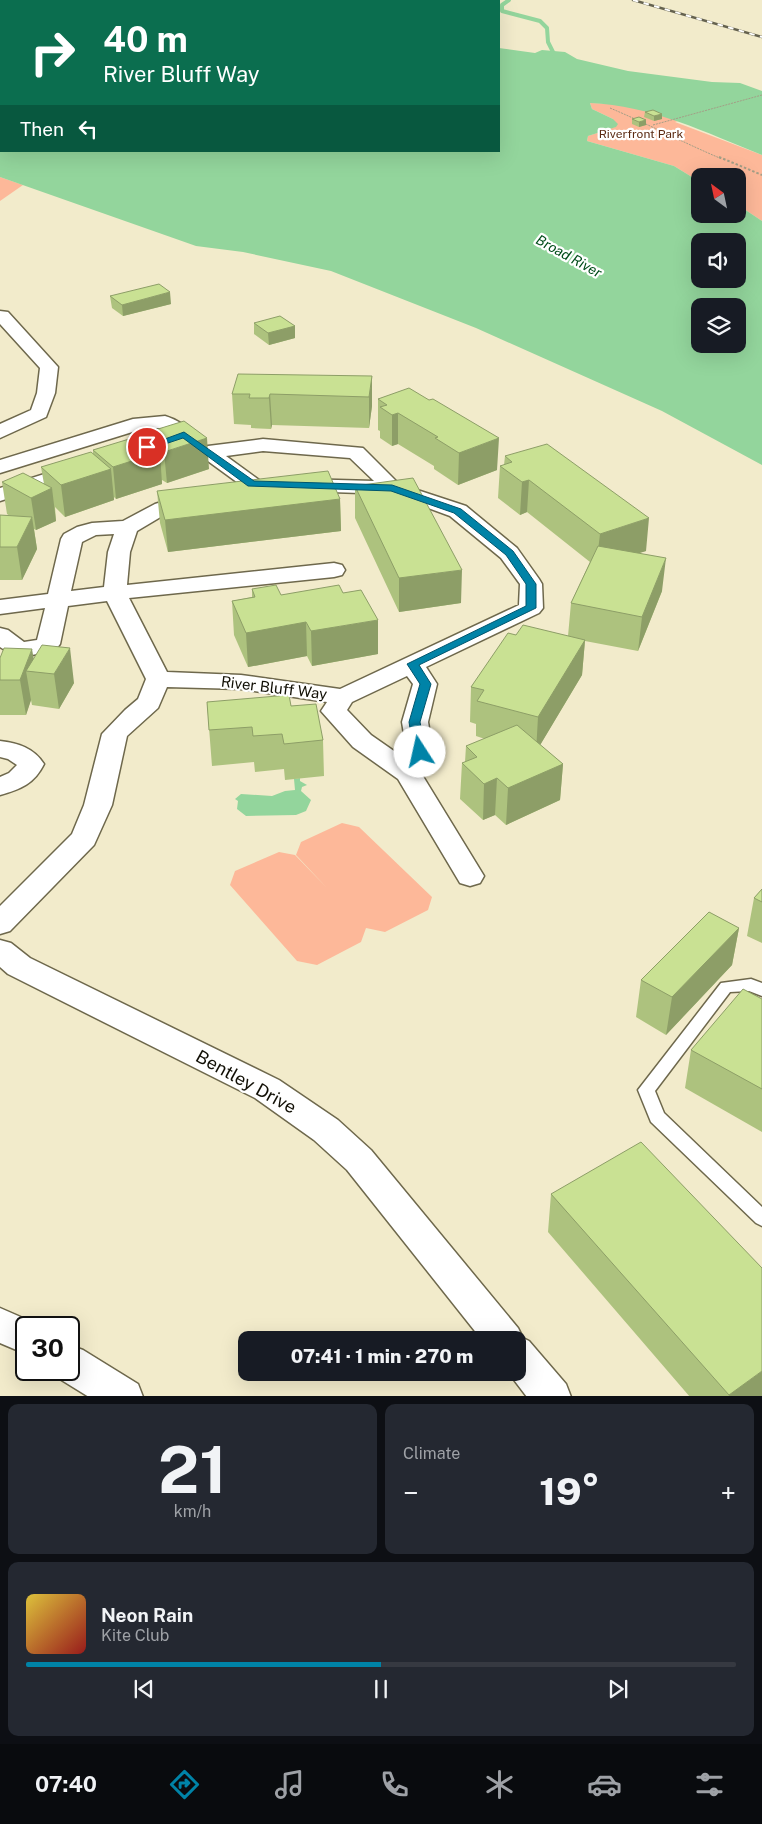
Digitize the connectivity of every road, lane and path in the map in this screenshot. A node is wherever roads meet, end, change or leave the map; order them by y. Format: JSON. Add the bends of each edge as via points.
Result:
{"nodes":[{"id":1,"x":762,"y":95,"type":"edge"},
{"id":2,"x":610,"y":108,"type":"dead end"},
{"id":3,"x":652,"y":125,"type":"junction"},
{"id":4,"x":762,"y":175,"type":"edge"},
{"id":5,"x":1,"y":317,"type":"edge"},
{"id":6,"x":0,"y":432,"type":"edge"},
{"id":7,"x":208,"y":452,"type":"junction"},
{"id":8,"x":92,"y":465,"type":"edge"},
{"id":9,"x":0,"y":467,"type":"edge"},
{"id":10,"x":267,"y":484,"type":"junction"},
{"id":11,"x":392,"y":488,"type":"junction"},
{"id":12,"x":0,"y":495,"type":"edge"},
{"id":13,"x":127,"y":528,"type":"junction"},
{"id":14,"x":334,"y":570,"type":"dead end"},
{"id":15,"x":115,"y":593,"type":"junction"},
{"id":16,"x":57,"y":600,"type":"junction"},
{"id":17,"x":0,"y":607,"type":"edge"},
{"id":18,"x":0,"y":636,"type":"edge"},
{"id":19,"x":412,"y":664,"type":"junction"},
{"id":20,"x":158,"y":679,"type":"junction"},
{"id":21,"x":343,"y":697,"type":"junction"},
{"id":22,"x":0,"y":749,"type":"edge"},
{"id":23,"x":408,"y":773,"type":"junction"},
{"id":24,"x":0,"y":786,"type":"edge"},
{"id":25,"x":470,"y":876,"type":"dead end"},
{"id":26,"x":0,"y":924,"type":"edge"},
{"id":27,"x":0,"y":951,"type":"edge"},
{"id":28,"x":762,"y":990,"type":"edge"},
{"id":29,"x":762,"y":1218,"type":"edge"},
{"id":30,"x":0,"y":1325,"type":"edge"},
{"id":31,"x":498,"y":1331,"type":"edge"},
{"id":32,"x":15,"y":1332,"type":"edge"},
{"id":33,"x":526,"y":1365,"type":"edge"},
{"id":34,"x":80,"y":1370,"type":"edge"},
{"id":35,"x":124,"y":1396,"type":"edge"},
{"id":36,"x":552,"y":1396,"type":"edge"}],
"edges":[{"from":1,"to":3,"type":"path"},
{"from":2,"to":3,"type":"path"},
{"from":3,"to":4,"type":"path","via":[[678,140]]},
{"from":5,"to":6,"type":"street","via":[[49,367],[39,413]]},
{"from":7,"to":9,"type":"street","via":[[175,438],[164,422],[140,423]]},
{"from":7,"to":10,"type":"street"},
{"from":7,"to":11,"type":"street","name":"River Bluff Way","via":[[263,445],[356,452]]},
{"from":8,"to":12,"type":"street"},
{"from":10,"to":11,"type":"street","name":"River Bluff Way"},
{"from":10,"to":13,"type":"street","name":"River Bluff Way","via":[[215,492],[162,508]]},
{"from":11,"to":19,"type":"street","name":"River Bluff Way","via":[[458,511],[509,553],[531,584],[531,608]]},
{"from":13,"to":15,"type":"street","via":[[119,552]]},
{"from":13,"to":16,"type":"street","via":[[84,530],[72,539]]},
{"from":14,"to":15,"type":"street"},
{"from":15,"to":16,"type":"street"},
{"from":15,"to":20,"type":"street"},
{"from":16,"to":17,"type":"street"},
{"from":16,"to":18,"type":"street","via":[[48,644],[33,649],[14,648]]},
{"from":19,"to":21,"type":"street","name":"River Bluff Way"},
{"from":19,"to":23,"type":"street","via":[[425,684],[415,722],[420,752]]},
{"from":20,"to":21,"type":"street","name":"River Bluff Way","via":[[241,682]]},
{"from":20,"to":26,"type":"street","via":[[149,703],[115,734],[98,805],[84,838]]},
{"from":21,"to":23,"type":"street","via":[[334,710],[362,741]]},
{"from":22,"to":24,"type":"street","via":[[13,750],[31,764],[27,774],[13,783]]},
{"from":23,"to":25,"type":"street"},
{"from":27,"to":31,"type":"street","name":"Bentley Drive","via":[[19,966],[267,1089],[326,1130],[359,1160]]},
{"from":28,"to":29,"type":"lane","via":[[751,984],[726,987],[646,1090],[657,1117]]},
{"from":30,"to":32,"type":"street"},
{"from":33,"to":36,"type":"street"},
{"from":34,"to":35,"type":"street"}]}
